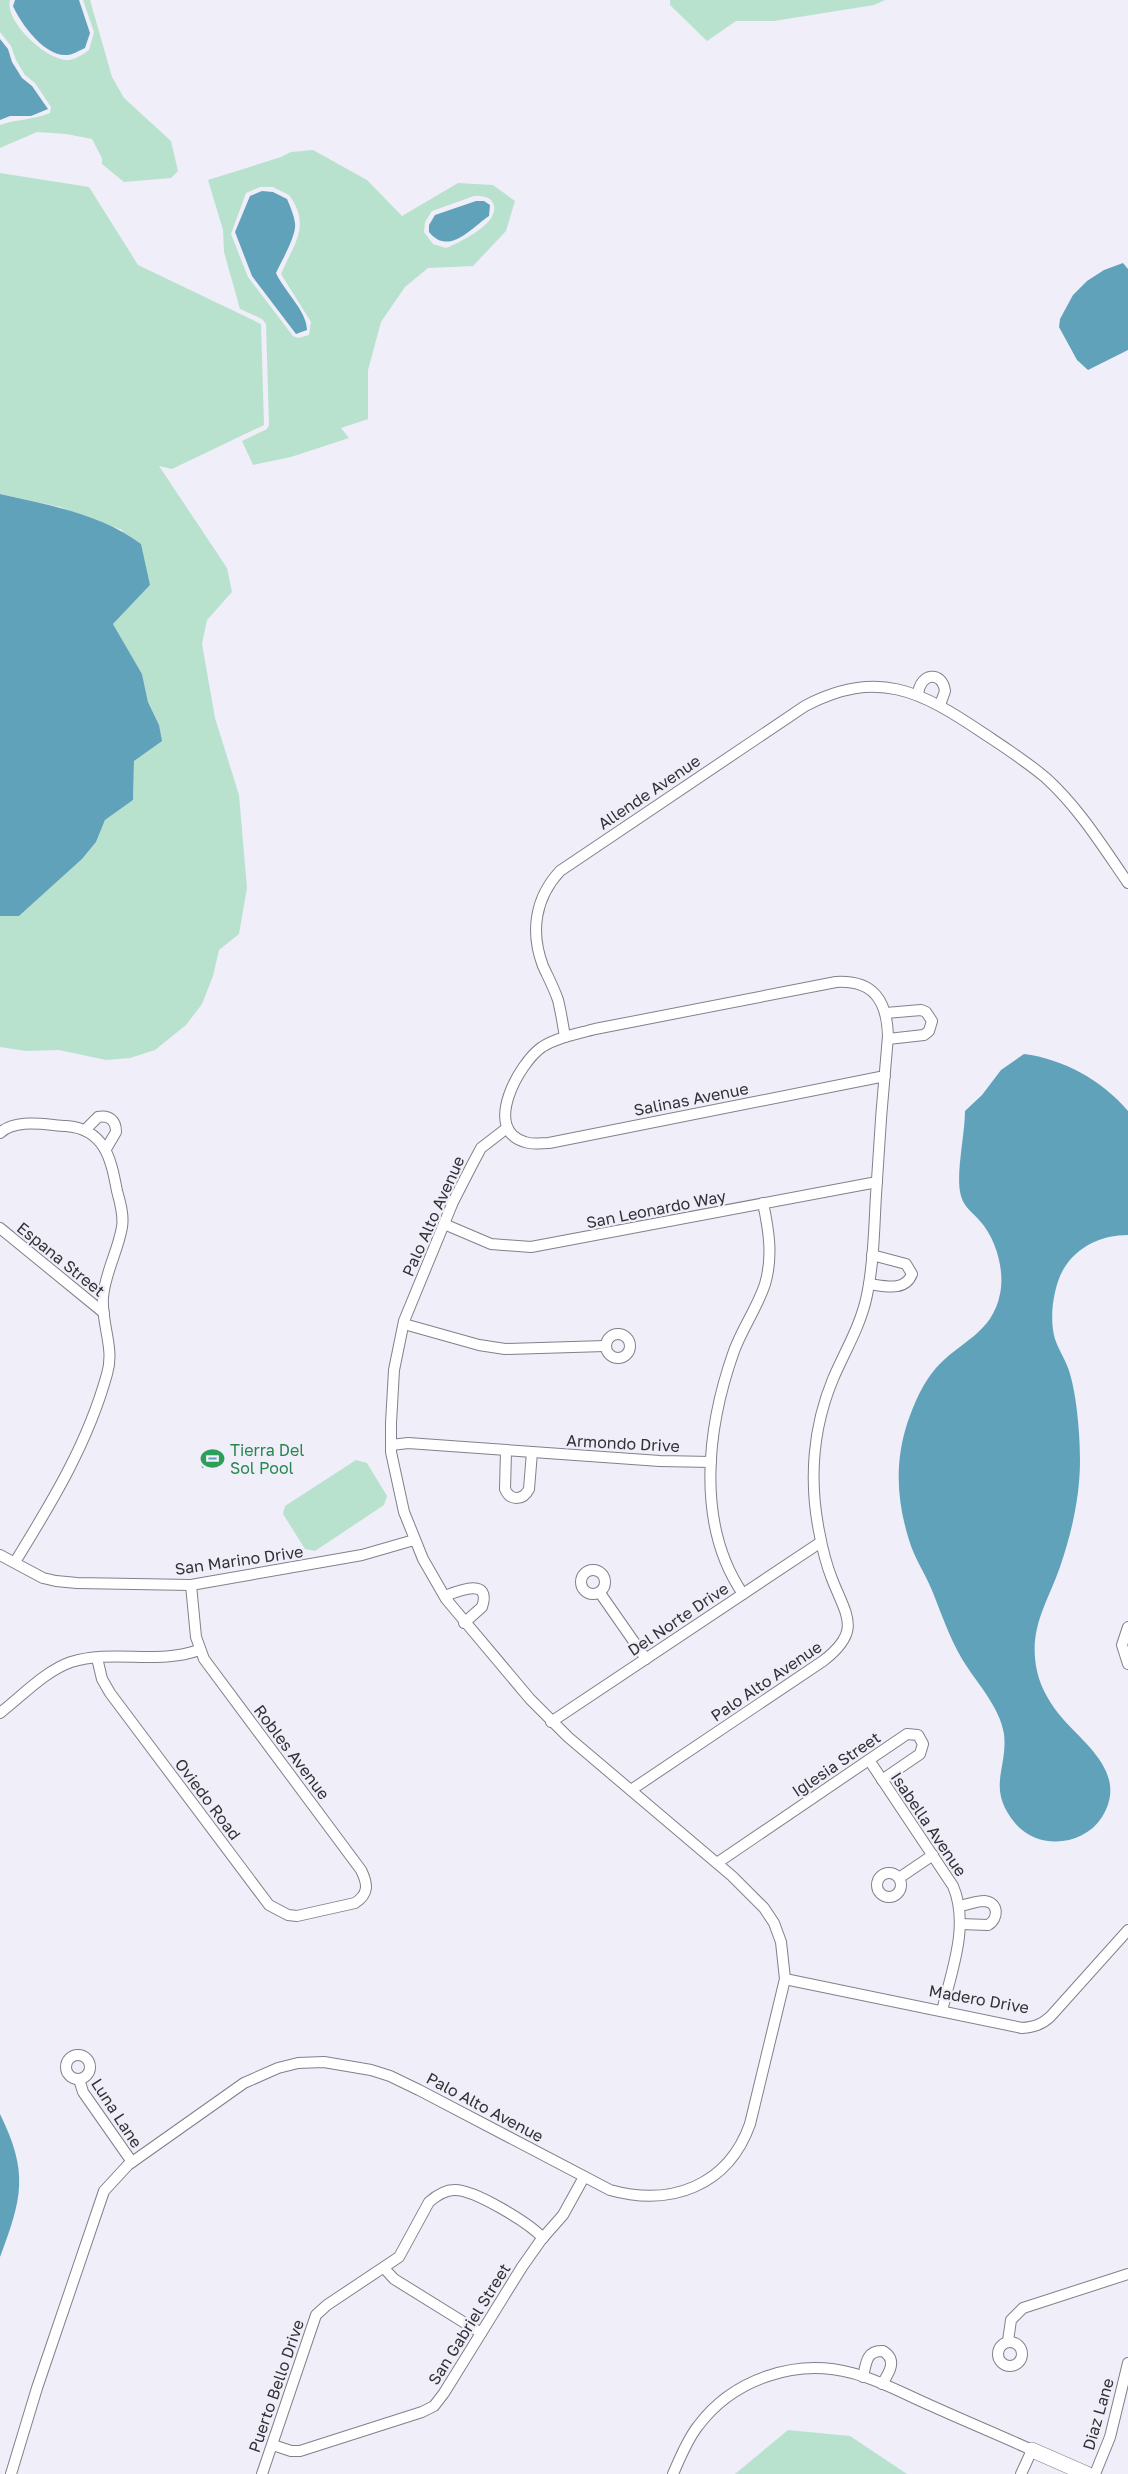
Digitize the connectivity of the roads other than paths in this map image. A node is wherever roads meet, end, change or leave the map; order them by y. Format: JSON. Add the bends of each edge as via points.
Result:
{"nodes":[{"id":1,"x":918,"y":694,"type":"junction"},
{"id":2,"x":940,"y":705,"type":"junction"},
{"id":3,"x":1128,"y":883,"type":"edge"},
{"id":4,"x":886,"y":1013,"type":"junction"},
{"id":5,"x":565,"y":1037,"type":"junction"},
{"id":6,"x":888,"y":1039,"type":"junction"},
{"id":7,"x":885,"y":1076,"type":"junction"},
{"id":8,"x":507,"y":1128,"type":"junction"},
{"id":9,"x":85,"y":1130,"type":"junction"},
{"id":10,"x":0,"y":1133,"type":"edge"},
{"id":11,"x":106,"y":1149,"type":"junction"},
{"id":12,"x":877,"y":1182,"type":"junction"},
{"id":13,"x":763,"y":1203,"type":"junction"},
{"id":14,"x":444,"y":1224,"type":"junction"},
{"id":15,"x":0,"y":1228,"type":"edge"},
{"id":16,"x":872,"y":1255,"type":"junction"},
{"id":17,"x":869,"y":1284,"type":"junction"},
{"id":18,"x":104,"y":1313,"type":"junction"},
{"id":19,"x":404,"y":1324,"type":"junction"},
{"id":20,"x":605,"y":1346,"type":"dead end"},
{"id":21,"x":391,"y":1444,"type":"junction"},
{"id":22,"x":506,"y":1450,"type":"junction"},
{"id":23,"x":532,"y":1452,"type":"junction"},
{"id":24,"x":711,"y":1462,"type":"junction"},
{"id":25,"x":414,"y":1539,"type":"junction"},
{"id":26,"x":821,"y":1542,"type":"junction"},
{"id":27,"x":0,"y":1555,"type":"edge"},
{"id":28,"x":15,"y":1562,"type":"junction"},
{"id":29,"x":191,"y":1585,"type":"junction"},
{"id":30,"x":600,"y":1593,"type":"dead end"},
{"id":31,"x":743,"y":1594,"type":"junction"},
{"id":32,"x":445,"y":1596,"type":"junction"},
{"id":33,"x":464,"y":1623,"type":"junction"},
{"id":34,"x":1128,"y":1626,"type":"edge"},
{"id":35,"x":199,"y":1650,"type":"junction"},
{"id":36,"x":97,"y":1658,"type":"junction"},
{"id":37,"x":646,"y":1659,"type":"junction"},
{"id":38,"x":1128,"y":1664,"type":"edge"},
{"id":39,"x":0,"y":1713,"type":"edge"},
{"id":40,"x":551,"y":1722,"type":"junction"},
{"id":41,"x":869,"y":1760,"type":"junction"},
{"id":42,"x":882,"y":1780,"type":"junction"},
{"id":43,"x":631,"y":1790,"type":"junction"},
{"id":44,"x":933,"y":1855,"type":"junction"},
{"id":45,"x":717,"y":1863,"type":"junction"},
{"id":46,"x":899,"y":1878,"type":"dead end"},
{"id":47,"x":959,"y":1906,"type":"junction"},
{"id":48,"x":326,"y":1909,"type":"joint"},
{"id":49,"x":960,"y":1924,"type":"junction"},
{"id":50,"x":1128,"y":1930,"type":"edge"},
{"id":51,"x":785,"y":1979,"type":"junction"},
{"id":52,"x":942,"y":2011,"type":"junction"},
{"id":53,"x":79,"y":2079,"type":"dead end"},
{"id":54,"x":132,"y":2162,"type":"junction"},
{"id":55,"x":584,"y":2176,"type":"junction"},
{"id":56,"x":543,"y":2238,"type":"junction"},
{"id":57,"x":384,"y":2268,"type":"junction"},
{"id":58,"x":1128,"y":2274,"type":"edge"},
{"id":59,"x":481,"y":2333,"type":"junction"},
{"id":60,"x":1008,"y":2341,"type":"dead end"},
{"id":61,"x":1128,"y":2362,"type":"edge"},
{"id":62,"x":863,"y":2377,"type":"junction"},
{"id":63,"x":882,"y":2384,"type":"junction"},
{"id":64,"x":273,"y":2445,"type":"junction"},
{"id":65,"x":1032,"y":2450,"type":"junction"},
{"id":66,"x":11,"y":2474,"type":"edge"},
{"id":67,"x":262,"y":2474,"type":"edge"},
{"id":68,"x":673,"y":2474,"type":"edge"},
{"id":69,"x":1021,"y":2474,"type":"edge"},
{"id":70,"x":1087,"y":2474,"type":"edge"},
{"id":71,"x":1095,"y":2474,"type":"edge"}],
"edges":[{"from":1,"to":2,"type":"street","name":"Allende Avenue"},
{"from":1,"to":2,"type":"street","via":[[924,679],[936,677],[945,691]]},
{"from":1,"to":5,"type":"street","name":"Allende Avenue","via":[[870,687],[824,696],[560,871],[539,904],[535,937],[557,999]]},
{"from":2,"to":3,"type":"street","name":"Allende Avenue","via":[[1047,779],[1079,814]]},
{"from":4,"to":5,"type":"street","via":[[880,999],[863,986],[836,982]]},
{"from":4,"to":6,"type":"street","name":"Palo Alto Avenue"},
{"from":4,"to":6,"type":"street","via":[[921,1011],[932,1021],[924,1035]]},
{"from":5,"to":8,"type":"street","via":[[541,1048],[519,1072],[508,1100]]},
{"from":6,"to":7,"type":"street","name":"Palo Alto Avenue"},
{"from":7,"to":8,"type":"street","name":"Salinas Avenue","via":[[549,1143],[524,1142]]},
{"from":7,"to":12,"type":"street","name":"Palo Alto Avenue"},
{"from":8,"to":14,"type":"street","name":"Palo Alto Avenue","via":[[481,1148]]},
{"from":9,"to":10,"type":"street","via":[[31,1124],[9,1126]]},
{"from":9,"to":11,"type":"street"},
{"from":9,"to":11,"type":"street","via":[[98,1117],[114,1121],[116,1132]]},
{"from":11,"to":18,"type":"street","via":[[123,1220],[103,1296]]},
{"from":12,"to":13,"type":"street","name":"San Leonardo Way"},
{"from":12,"to":16,"type":"street","name":"Palo Alto Avenue"},
{"from":13,"to":14,"type":"street","name":"San Leonardo Way","via":[[531,1247],[491,1244]]},
{"from":13,"to":24,"type":"street","via":[[770,1242],[769,1263],[764,1286],[724,1382]]},
{"from":14,"to":19,"type":"street","name":"Palo Alto Avenue"},
{"from":15,"to":18,"type":"street","name":"Espana Street"},
{"from":16,"to":17,"type":"street","name":"Palo Alto Avenue"},
{"from":16,"to":17,"type":"street","via":[[906,1264],[912,1274],[900,1286]]},
{"from":17,"to":26,"type":"street","name":"Palo Alto Avenue","via":[[856,1330],[827,1396],[816,1440],[814,1498]]},
{"from":18,"to":28,"type":"street","via":[[110,1346],[107,1374],[82,1445]]},
{"from":19,"to":20,"type":"street","via":[[505,1349]]},
{"from":19,"to":21,"type":"street","name":"Palo Alto Avenue","via":[[394,1370]]},
{"from":21,"to":22,"type":"street","name":"Armondo Drive"},
{"from":21,"to":25,"type":"street","name":"Palo Alto Avenue","via":[[404,1512]]},
{"from":22,"to":23,"type":"street","name":"Armondo Drive"},
{"from":22,"to":23,"type":"street","via":[[505,1489],[517,1498],[529,1489]]},
{"from":23,"to":24,"type":"street","name":"Armondo Drive"},
{"from":24,"to":31,"type":"street","via":[[718,1544]]},
{"from":25,"to":29,"type":"street","name":"San Marino Drive","via":[[340,1559]]},
{"from":25,"to":32,"type":"street","name":"Palo Alto Avenue"},
{"from":26,"to":31,"type":"street","name":"Del Norte Drive"},
{"from":26,"to":43,"type":"street","name":"Palo Alto Avenue","via":[[830,1576],[848,1614],[844,1642],[823,1661]]},
{"from":27,"to":28,"type":"street","name":"San Marino Drive"},
{"from":28,"to":29,"type":"street","name":"San Marino Drive","via":[[43,1578],[60,1581]]},
{"from":29,"to":35,"type":"street","name":"Robles Avenue"},
{"from":30,"to":37,"type":"street"},
{"from":31,"to":37,"type":"street","name":"Del Norte Drive"},
{"from":32,"to":33,"type":"street","name":"Palo Alto Avenue"},
{"from":32,"to":33,"type":"street","via":[[469,1587],[480,1590],[482,1607]]},
{"from":33,"to":40,"type":"street","name":"Palo Alto Avenue"},
{"from":34,"to":38,"type":"street","via":[[1122,1645]]},
{"from":35,"to":36,"type":"street","via":[[166,1657]]},
{"from":35,"to":48,"type":"street","name":"Robles Avenue","via":[[367,1881],[363,1898]]},
{"from":36,"to":39,"type":"street","via":[[60,1667]]},
{"from":36,"to":48,"type":"street","name":"Oviedo Road","via":[[110,1693],[268,1905],[297,1916]]},
{"from":37,"to":40,"type":"street","name":"Del Norte Drive"},
{"from":40,"to":43,"type":"street","name":"Palo Alto Avenue"},
{"from":41,"to":42,"type":"street","name":"Isabella Avenue"},
{"from":41,"to":42,"type":"street","name":"Iglesia Street","via":[[907,1734],[921,1739],[920,1754]]},
{"from":41,"to":45,"type":"street","name":"Iglesia Street"},
{"from":42,"to":44,"type":"street","name":"Isabella Avenue"},
{"from":43,"to":45,"type":"street","name":"Palo Alto Avenue"},
{"from":44,"to":46,"type":"street"},
{"from":44,"to":47,"type":"street","name":"Isabella Avenue","via":[[953,1886]]},
{"from":45,"to":51,"type":"street","name":"Palo Alto Avenue","via":[[750,1893],[774,1923],[781,1942]]},
{"from":47,"to":49,"type":"street","name":"Isabella Avenue"},
{"from":47,"to":49,"type":"street","via":[[986,1901],[997,1912],[988,1925]]},
{"from":49,"to":52,"type":"street","name":"Isabella Avenue"},
{"from":50,"to":52,"type":"street","name":"Madero Drive","via":[[1038,2026],[1022,2028]]},
{"from":51,"to":52,"type":"street","name":"Madero Drive"},
{"from":51,"to":55,"type":"street","name":"Palo Alto Avenue","via":[[745,2139],[721,2169],[690,2188],[655,2198],[610,2190]]},
{"from":53,"to":54,"type":"street","name":"Luna Lane","via":[[83,2092]]},
{"from":54,"to":55,"type":"street","name":"Palo Alto Avenue","via":[[262,2074],[324,2062],[390,2076]]},
{"from":54,"to":66,"type":"street","name":"Palo Alto Avenue","via":[[114,2177],[96,2211]]},
{"from":55,"to":56,"type":"street","name":"San Gabriel Street","via":[[562,2216]]},
{"from":56,"to":57,"type":"street","name":"Puerto Bello Drive","via":[[515,2216],[470,2193],[453,2190],[429,2202],[399,2257]]},
{"from":56,"to":59,"type":"street","name":"San Gabriel Street"},
{"from":57,"to":59,"type":"street"},
{"from":57,"to":64,"type":"street","name":"Puerto Bello Drive","via":[[316,2315]]},
{"from":58,"to":60,"type":"street","via":[[1023,2308],[1011,2320]]},
{"from":59,"to":64,"type":"street","name":"San Gabriel Street","via":[[444,2393],[428,2409],[300,2451]]},
{"from":61,"to":71,"type":"street","name":"Diaz Lane","via":[[1110,2437]]},
{"from":62,"to":63,"type":"street"},
{"from":62,"to":63,"type":"street","via":[[868,2357],[883,2351],[892,2365]]},
{"from":62,"to":68,"type":"street","via":[[838,2370],[802,2368],[742,2388],[711,2410],[697,2427]]},
{"from":63,"to":65,"type":"street"},
{"from":64,"to":67,"type":"street","name":"Puerto Bello Drive"},
{"from":65,"to":69,"type":"street"},
{"from":65,"to":70,"type":"street"}]}
